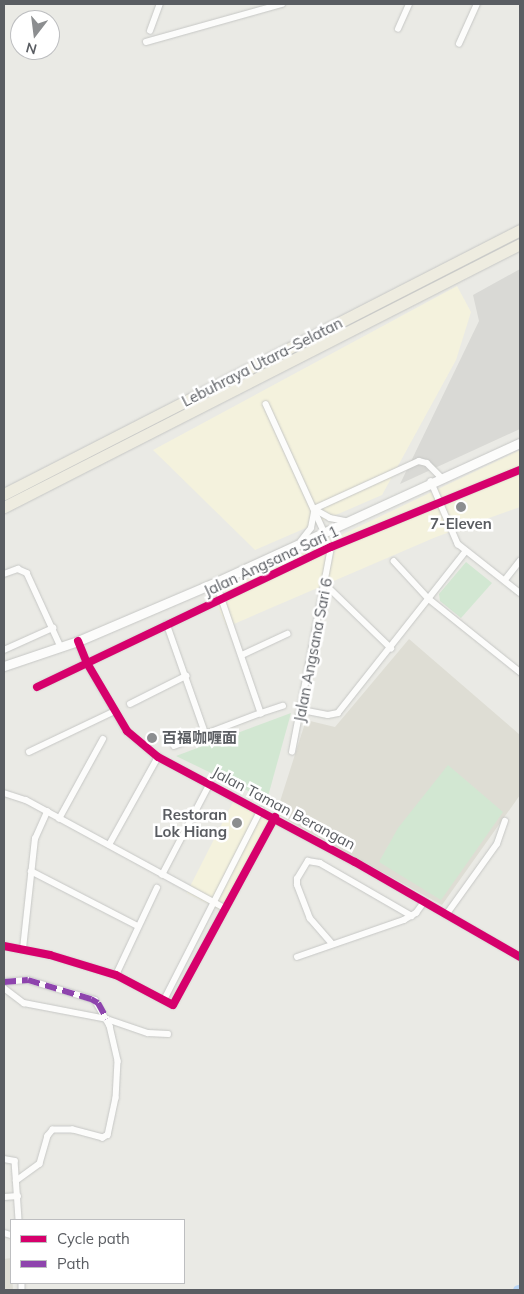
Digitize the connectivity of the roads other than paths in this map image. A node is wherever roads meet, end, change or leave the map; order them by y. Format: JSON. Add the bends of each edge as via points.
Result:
{"nodes":[{"id":1,"x":160,"y":4,"type":"edge"},
{"id":2,"x":282,"y":4,"type":"edge"},
{"id":3,"x":409,"y":4,"type":"edge"},
{"id":4,"x":476,"y":4,"type":"edge"},
{"id":5,"x":398,"y":29,"type":"dead end"},
{"id":6,"x":150,"y":31,"type":"dead end"},
{"id":7,"x":146,"y":42,"type":"dead end"},
{"id":8,"x":458,"y":44,"type":"dead end"},
{"id":9,"x":520,"y":230,"type":"edge"},
{"id":10,"x":520,"y":244,"type":"edge"},
{"id":11,"x":266,"y":404,"type":"dead end"},
{"id":12,"x":520,"y":443,"type":"edge"},
{"id":13,"x":520,"y":470,"type":"edge"},
{"id":14,"x":441,"y":477,"type":"junction"},
{"id":15,"x":431,"y":481,"type":"junction"},
{"id":16,"x":4,"y":494,"type":"edge"},
{"id":17,"x":439,"y":503,"type":"junction"},
{"id":18,"x":4,"y":507,"type":"edge"},
{"id":19,"x":314,"y":509,"type":"junction"},
{"id":20,"x":346,"y":521,"type":"junction"},
{"id":21,"x":324,"y":531,"type":"junction"},
{"id":22,"x":300,"y":542,"type":"junction"},
{"id":23,"x":331,"y":547,"type":"junction"},
{"id":24,"x":466,"y":551,"type":"junction"},
{"id":25,"x":394,"y":561,"type":"dead end"},
{"id":26,"x":520,"y":561,"type":"edge"},
{"id":27,"x":4,"y":574,"type":"edge"},
{"id":28,"x":505,"y":580,"type":"junction"},
{"id":29,"x":216,"y":582,"type":"junction"},
{"id":30,"x":326,"y":585,"type":"junction"},
{"id":31,"x":520,"y":593,"type":"edge"},
{"id":32,"x":222,"y":599,"type":"junction"},
{"id":33,"x":429,"y":599,"type":"junction"},
{"id":34,"x":168,"y":624,"type":"junction"},
{"id":35,"x":53,"y":628,"type":"junction"},
{"id":36,"x":286,"y":634,"type":"dead end"},
{"id":37,"x":78,"y":641,"type":"junction"},
{"id":38,"x":61,"y":647,"type":"junction"},
{"id":39,"x":390,"y":648,"type":"junction"},
{"id":40,"x":4,"y":650,"type":"edge"},
{"id":41,"x":242,"y":655,"type":"junction"},
{"id":42,"x":87,"y":663,"type":"junction"},
{"id":43,"x":4,"y":666,"type":"edge"},
{"id":44,"x":520,"y":672,"type":"edge"},
{"id":45,"x":186,"y":676,"type":"junction"},
{"id":46,"x":37,"y":687,"type":"dead end"},
{"id":47,"x":130,"y":704,"type":"dead end"},
{"id":48,"x":283,"y":706,"type":"dead end"},
{"id":49,"x":302,"y":710,"type":"junction"},
{"id":50,"x":115,"y":711,"type":"junction"},
{"id":51,"x":261,"y":713,"type":"junction"},
{"id":52,"x":206,"y":732,"type":"junction"},
{"id":53,"x":103,"y":739,"type":"dead end"},
{"id":54,"x":174,"y":746,"type":"dead end"},
{"id":55,"x":29,"y":752,"type":"dead end"},
{"id":56,"x":292,"y":752,"type":"dead end"},
{"id":57,"x":158,"y":757,"type":"junction"},
{"id":58,"x":209,"y":784,"type":"junction"},
{"id":59,"x":4,"y":793,"type":"edge"},
{"id":60,"x":261,"y":810,"type":"junction"},
{"id":61,"x":47,"y":812,"type":"junction"},
{"id":62,"x":275,"y":818,"type":"junction"},
{"id":63,"x":59,"y":819,"type":"junction"},
{"id":64,"x":505,"y":821,"type":"dead end"},
{"id":65,"x":109,"y":846,"type":"junction"},
{"id":66,"x":31,"y":871,"type":"junction"},
{"id":67,"x":162,"y":875,"type":"junction"},
{"id":68,"x":157,"y":888,"type":"dead end"},
{"id":69,"x":215,"y":902,"type":"junction"},
{"id":70,"x":424,"y":902,"type":"junction"},
{"id":71,"x":226,"y":908,"type":"junction"},
{"id":72,"x":446,"y":915,"type":"junction"},
{"id":73,"x":412,"y":916,"type":"junction"},
{"id":74,"x":138,"y":926,"type":"junction"},
{"id":75,"x":331,"y":943,"type":"junction"},
{"id":76,"x":4,"y":946,"type":"edge"},
{"id":77,"x":23,"y":949,"type":"junction"},
{"id":78,"x":520,"y":957,"type":"edge"},
{"id":79,"x":297,"y":958,"type":"dead end"},
{"id":80,"x":116,"y":975,"type":"junction"},
{"id":81,"x":4,"y":982,"type":"edge"},
{"id":82,"x":4,"y":988,"type":"edge"},
{"id":83,"x":164,"y":1000,"type":"junction"},
{"id":84,"x":107,"y":1019,"type":"junction"},
{"id":85,"x":168,"y":1034,"type":"dead end"},
{"id":86,"x":4,"y":1159,"type":"edge"},
{"id":87,"x":17,"y":1181,"type":"junction"},
{"id":88,"x":18,"y":1196,"type":"junction"},
{"id":89,"x":4,"y":1197,"type":"edge"},
{"id":90,"x":19,"y":1219,"type":"edge"}],
"edges":[{"from":1,"to":6,"type":"street"},
{"from":2,"to":7,"type":"street"},
{"from":3,"to":5,"type":"street"},
{"from":4,"to":8,"type":"street"},
{"from":9,"to":16,"type":"highway","name":"Lebuhraya Utara–Selatan"},
{"from":10,"to":18,"type":"highway","name":"Lebuhraya Utara–Selatan"},
{"from":11,"to":19,"type":"street"},
{"from":12,"to":14,"type":"main road"},
{"from":13,"to":17,"type":"street","name":"Jalan Angsana Sari 1"},
{"from":14,"to":15,"type":"main road"},
{"from":14,"to":19,"type":"street","via":[[422,461]]},
{"from":15,"to":17,"type":"street"},
{"from":15,"to":20,"type":"main road"},
{"from":17,"to":23,"type":"street","name":"Jalan Angsana Sari 1"},
{"from":17,"to":24,"type":"street","via":[[453,536]]},
{"from":19,"to":20,"type":"street","via":[[330,518]]},
{"from":19,"to":21,"type":"street"},
{"from":19,"to":22,"type":"street","via":[[311,528]]},
{"from":20,"to":21,"type":"main road"},
{"from":21,"to":22,"type":"main road"},
{"from":22,"to":29,"type":"main road"},
{"from":23,"to":30,"type":"street","name":"Jalan Angsana Sari 6"},
{"from":23,"to":32,"type":"street","name":"Jalan Angsana Sari 1"},
{"from":24,"to":28,"type":"street"},
{"from":24,"to":33,"type":"street"},
{"from":25,"to":33,"type":"street"},
{"from":26,"to":28,"type":"street"},
{"from":27,"to":35,"type":"street","via":[[18,568],[28,573]]},
{"from":28,"to":31,"type":"street"},
{"from":29,"to":32,"type":"street"},
{"from":29,"to":37,"type":"main road"},
{"from":30,"to":39,"type":"street"},
{"from":30,"to":49,"type":"street","name":"Jalan Angsana Sari 6"},
{"from":32,"to":34,"type":"street","name":"Jalan Angsana Sari 1"},
{"from":32,"to":41,"type":"street"},
{"from":33,"to":39,"type":"street"},
{"from":33,"to":44,"type":"street"},
{"from":34,"to":42,"type":"street","name":"Jalan Angsana Sari 1"},
{"from":34,"to":45,"type":"street"},
{"from":35,"to":38,"type":"street"},
{"from":35,"to":40,"type":"street"},
{"from":36,"to":41,"type":"street"},
{"from":37,"to":38,"type":"main road"},
{"from":37,"to":42,"type":"street","name":"Jalan Taman Berangan"},
{"from":38,"to":43,"type":"main road"},
{"from":39,"to":49,"type":"street","via":[[338,713],[328,715]]},
{"from":41,"to":51,"type":"street"},
{"from":42,"to":46,"type":"street","name":"Jalan Angsana Sari 1"},
{"from":42,"to":50,"type":"street","name":"Jalan Taman Berangan"},
{"from":45,"to":47,"type":"street"},
{"from":45,"to":52,"type":"street"},
{"from":48,"to":51,"type":"street"},
{"from":49,"to":56,"type":"street","name":"Jalan Angsana Sari 6"},
{"from":50,"to":55,"type":"street"},
{"from":50,"to":57,"type":"street","name":"Jalan Taman Berangan","via":[[131,735]]},
{"from":51,"to":52,"type":"street"},
{"from":52,"to":54,"type":"street"},
{"from":53,"to":63,"type":"street"},
{"from":57,"to":58,"type":"street","name":"Jalan Taman Berangan"},
{"from":57,"to":65,"type":"street"},
{"from":58,"to":60,"type":"street","name":"Jalan Taman Berangan"},
{"from":58,"to":67,"type":"street"},
{"from":59,"to":61,"type":"street"},
{"from":60,"to":62,"type":"street","name":"Jalan Taman Berangan"},
{"from":60,"to":69,"type":"street"},
{"from":61,"to":63,"type":"street"},
{"from":61,"to":66,"type":"street","via":[[37,833]]},
{"from":62,"to":70,"type":"street","name":"Jalan Taman Berangan"},
{"from":62,"to":71,"type":"street"},
{"from":63,"to":65,"type":"street"},
{"from":64,"to":72,"type":"street","via":[[498,844]]},
{"from":65,"to":67,"type":"street"},
{"from":66,"to":74,"type":"street"},
{"from":66,"to":77,"type":"street"},
{"from":67,"to":69,"type":"street"},
{"from":68,"to":74,"type":"street"},
{"from":69,"to":71,"type":"street"},
{"from":69,"to":83,"type":"street"},
{"from":70,"to":72,"type":"street","name":"Jalan Taman Berangan"},
{"from":70,"to":73,"type":"street"},
{"from":71,"to":83,"type":"street","via":[[173,1005]]},
{"from":72,"to":78,"type":"street","name":"Jalan Taman Berangan"},
{"from":73,"to":75,"type":"street"},
{"from":73,"to":75,"type":"street","via":[[320,863],[308,861],[297,879],[298,885],[310,919]]},
{"from":74,"to":80,"type":"street"},
{"from":75,"to":79,"type":"street"},
{"from":76,"to":77,"type":"street"},
{"from":77,"to":80,"type":"street"},
{"from":80,"to":83,"type":"street"},
{"from":81,"to":84,"type":"street","via":[[28,980],[91,999]]},
{"from":82,"to":84,"type":"street","via":[[24,1004]]},
{"from":84,"to":85,"type":"street","via":[[136,1030]]},
{"from":84,"to":87,"type":"street","via":[[115,1046],[118,1075],[108,1135],[103,1138],[73,1130],[53,1130],[48,1136],[40,1164]]},
{"from":86,"to":87,"type":"street","via":[[15,1161]]},
{"from":87,"to":88,"type":"street"},
{"from":88,"to":89,"type":"street"},
{"from":88,"to":90,"type":"street"}]}
